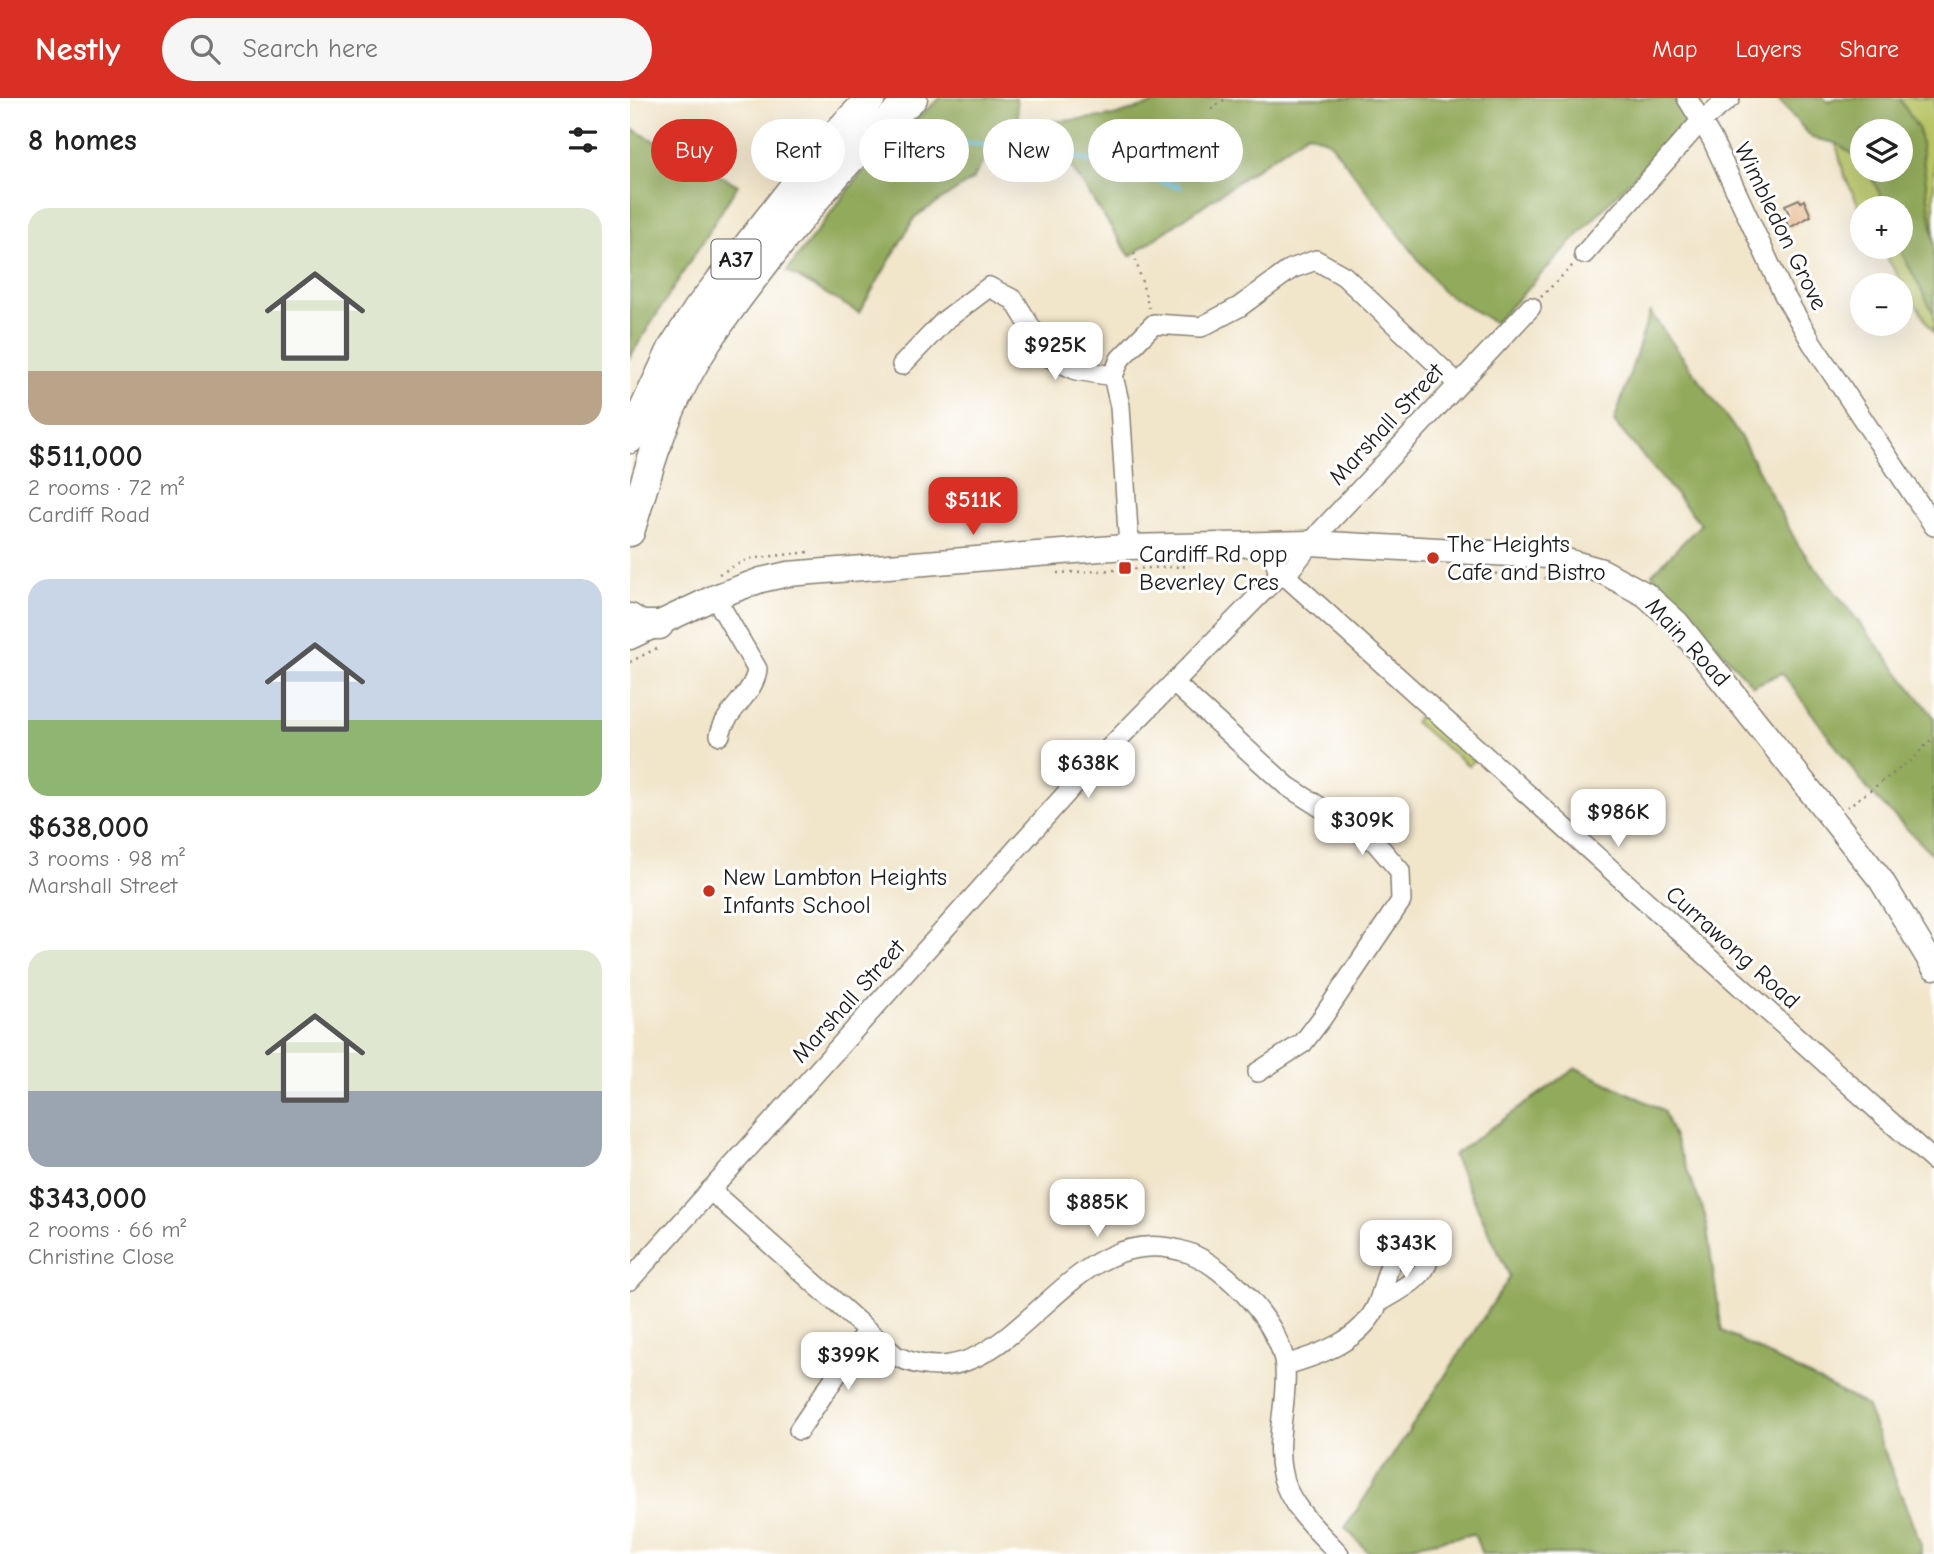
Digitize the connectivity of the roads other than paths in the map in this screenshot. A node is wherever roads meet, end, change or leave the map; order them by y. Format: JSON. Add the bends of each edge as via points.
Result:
{"nodes":[{"id":1,"x":871,"y":98,"type":"edge"},
{"id":2,"x":913,"y":98,"type":"edge"},
{"id":3,"x":1687,"y":98,"type":"edge"},
{"id":4,"x":1730,"y":98,"type":"edge"},
{"id":5,"x":1701,"y":121,"type":"junction"},
{"id":6,"x":1584,"y":254,"type":"road end"},
{"id":7,"x":1531,"y":307,"type":"road end"},
{"id":8,"x":902,"y":365,"type":"dead end"},
{"id":9,"x":1113,"y":376,"type":"junction"},
{"id":10,"x":1457,"y":383,"type":"junction"},
{"id":11,"x":630,"y":439,"type":"edge"},
{"id":12,"x":1934,"y":526,"type":"edge"},
{"id":13,"x":630,"y":532,"type":"edge"},
{"id":14,"x":1310,"y":543,"type":"junction"},
{"id":15,"x":1271,"y":545,"type":"junction"},
{"id":16,"x":1129,"y":547,"type":"junction"},
{"id":17,"x":1279,"y":575,"type":"junction"},
{"id":18,"x":715,"y":597,"type":"junction"},
{"id":19,"x":630,"y":618,"type":"edge"},
{"id":20,"x":659,"y":625,"type":"junction"},
{"id":21,"x":630,"y":637,"type":"edge"},
{"id":22,"x":630,"y":652,"type":"edge"},
{"id":23,"x":1175,"y":684,"type":"junction"},
{"id":24,"x":720,"y":735,"type":"dead end"},
{"id":25,"x":1934,"y":967,"type":"edge"},
{"id":26,"x":1258,"y":1072,"type":"dead end"},
{"id":27,"x":1934,"y":1161,"type":"edge"},
{"id":28,"x":710,"y":1190,"type":"junction"},
{"id":29,"x":630,"y":1280,"type":"edge"},
{"id":30,"x":1378,"y":1303,"type":"dead end"},
{"id":31,"x":867,"y":1330,"type":"junction"},
{"id":32,"x":1285,"y":1365,"type":"junction"},
{"id":33,"x":799,"y":1430,"type":"dead end"},
{"id":34,"x":1339,"y":1554,"type":"edge"}],
"edges":[{"from":1,"to":11,"type":"highway","number":"A37","via":[[831,139],[698,309],[673,346]]},
{"from":2,"to":13,"type":"highway","number":"A37","via":[[854,152],[712,335],[672,408]]},
{"from":3,"to":5,"type":"street","name":"Wimbledon Grove"},
{"from":4,"to":5,"type":"street"},
{"from":5,"to":6,"type":"street"},
{"from":5,"to":12,"type":"street","name":"Wimbledon Grove","via":[[1783,293]]},
{"from":7,"to":10,"type":"street","name":"Marshall Street"},
{"from":8,"to":9,"type":"street","via":[[944,321],[989,287],[1014,300],[1049,357],[1076,370]]},
{"from":9,"to":10,"type":"street","via":[[1120,359],[1154,324],[1201,327],[1291,270],[1316,260],[1344,276]]},
{"from":9,"to":16,"type":"street","via":[[1120,406]]},
{"from":10,"to":14,"type":"street","name":"Marshall Street"},
{"from":14,"to":15,"type":"main road","name":"Main Road"},
{"from":14,"to":17,"type":"street","name":"Marshall Street","via":[[1289,571]]},
{"from":14,"to":25,"type":"main road","name":"Main Road","via":[[1549,556],[1602,571],[1646,595],[1676,623],[1833,818],[1881,880]]},
{"from":15,"to":16,"type":"main road","name":"Main Road"},
{"from":15,"to":17,"type":"street"},
{"from":16,"to":18,"type":"main road","name":"Main Road","via":[[799,573],[761,580]]},
{"from":17,"to":23,"type":"street","name":"Marshall Street"},
{"from":17,"to":27,"type":"street","name":"Currawong Road","via":[[1289,579]]},
{"from":18,"to":20,"type":"main road","name":"Main Road"},
{"from":18,"to":24,"type":"street","via":[[757,669],[755,680],[727,716]]},
{"from":19,"to":20,"type":"highway","via":[[640,625]]},
{"from":20,"to":21,"type":"main road"},
{"from":20,"to":22,"type":"main road"},
{"from":23,"to":26,"type":"street","via":[[1287,786],[1375,842],[1400,871],[1401,901],[1322,1018],[1303,1043]]},
{"from":23,"to":28,"type":"street","name":"Marshall Street","via":[[1081,777]]},
{"from":28,"to":29,"type":"street","name":"Marshall Street"},
{"from":28,"to":31,"type":"street"},
{"from":30,"to":32,"type":"street","via":[[1338,1346]]},
{"from":31,"to":32,"type":"street","via":[[896,1356],[913,1364],[930,1368],[967,1363],[1105,1258],[1125,1248],[1149,1245],[1189,1253],[1221,1272],[1268,1323]]},
{"from":31,"to":33,"type":"street"},
{"from":32,"to":34,"type":"street","via":[[1278,1439],[1283,1481],[1310,1523]]}]}
